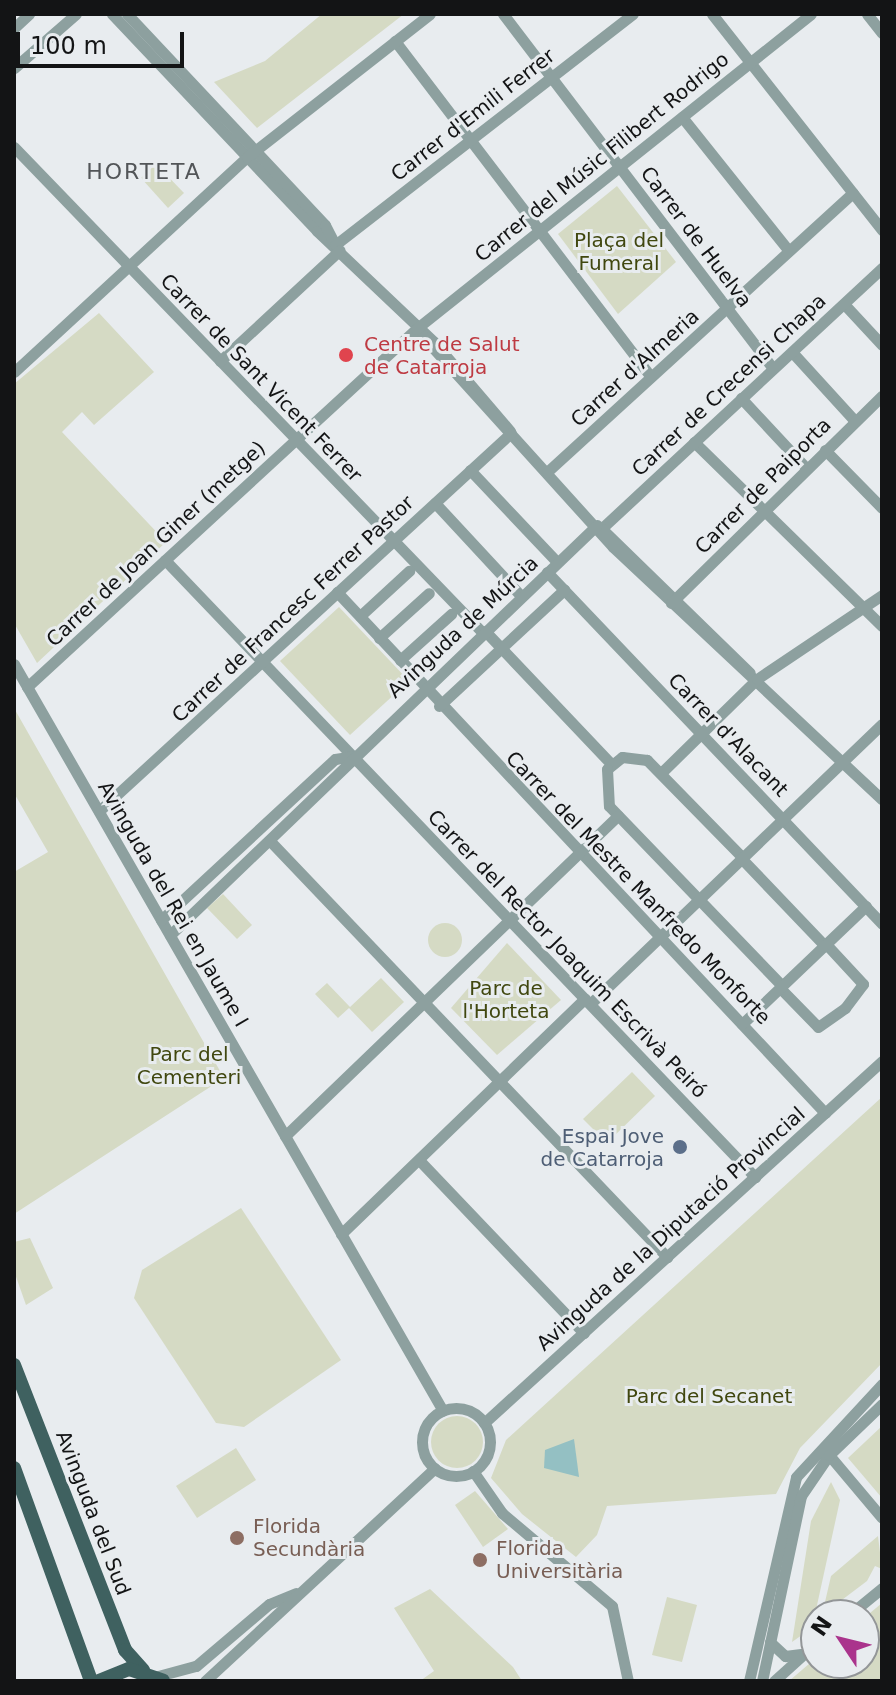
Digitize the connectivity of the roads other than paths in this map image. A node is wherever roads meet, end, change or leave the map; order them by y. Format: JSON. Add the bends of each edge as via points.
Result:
{"nodes":[{"id":1,"x":29,"y":14,"type":"edge"},
{"id":2,"x":76,"y":14,"type":"edge"},
{"id":3,"x":112,"y":14,"type":"edge"},
{"id":4,"x":127,"y":14,"type":"edge"},
{"id":5,"x":430,"y":14,"type":"edge"},
{"id":6,"x":503,"y":14,"type":"edge"},
{"id":7,"x":633,"y":14,"type":"edge"},
{"id":8,"x":712,"y":14,"type":"edge"},
{"id":9,"x":811,"y":14,"type":"edge"},
{"id":10,"x":867,"y":14,"type":"edge"},
{"id":11,"x":14,"y":28,"type":"edge"},
{"id":12,"x":882,"y":33,"type":"edge"},
{"id":13,"x":395,"y":41,"type":"junction"},
{"id":14,"x":750,"y":62,"type":"junction"},
{"id":15,"x":14,"y":68,"type":"edge"},
{"id":16,"x":551,"y":77,"type":"junction"},
{"id":17,"x":682,"y":117,"type":"junction"},
{"id":18,"x":469,"y":141,"type":"junction"},
{"id":19,"x":14,"y":147,"type":"edge"},
{"id":20,"x":251,"y":154,"type":"junction"},
{"id":21,"x":619,"y":167,"type":"junction"},
{"id":22,"x":853,"y":193,"type":"junction"},
{"id":23,"x":882,"y":230,"type":"edge"},
{"id":24,"x":538,"y":231,"type":"junction"},
{"id":25,"x":337,"y":247,"type":"junction"},
{"id":26,"x":789,"y":251,"type":"junction"},
{"id":27,"x":128,"y":266,"type":"junction"},
{"id":28,"x":882,"y":268,"type":"edge"},
{"id":29,"x":844,"y":304,"type":"junction"},
{"id":30,"x":727,"y":308,"type":"junction"},
{"id":31,"x":416,"y":329,"type":"junction"},
{"id":32,"x":882,"y":345,"type":"edge"},
{"id":33,"x":792,"y":352,"type":"junction"},
{"id":34,"x":220,"y":361,"type":"junction"},
{"id":35,"x":773,"y":368,"type":"junction"},
{"id":36,"x":14,"y":372,"type":"edge"},
{"id":37,"x":651,"y":377,"type":"junction"},
{"id":38,"x":882,"y":396,"type":"edge"},
{"id":39,"x":741,"y":398,"type":"junction"},
{"id":40,"x":855,"y":421,"type":"junction"},
{"id":41,"x":511,"y":433,"type":"junction"},
{"id":42,"x":296,"y":439,"type":"junction"},
{"id":43,"x":694,"y":442,"type":"junction"},
{"id":44,"x":825,"y":450,"type":"junction"},
{"id":45,"x":806,"y":468,"type":"junction"},
{"id":46,"x":470,"y":470,"type":"junction"},
{"id":47,"x":547,"y":472,"type":"junction"},
{"id":48,"x":435,"y":503,"type":"junction"},
{"id":49,"x":882,"y":508,"type":"edge"},
{"id":50,"x":763,"y":510,"type":"junction"},
{"id":51,"x":599,"y":527,"type":"junction"},
{"id":52,"x":394,"y":540,"type":"junction"},
{"id":53,"x":165,"y":560,"type":"junction"},
{"id":54,"x":557,"y":562,"type":"junction"},
{"id":55,"x":409,"y":571,"type":"dead end"},
{"id":56,"x":547,"y":572,"type":"junction"},
{"id":57,"x":564,"y":590,"type":"junction"},
{"id":58,"x":337,"y":592,"type":"junction"},
{"id":59,"x":429,"y":593,"type":"dead end"},
{"id":60,"x":882,"y":595,"type":"edge"},
{"id":61,"x":521,"y":596,"type":"junction"},
{"id":62,"x":674,"y":600,"type":"junction"},
{"id":63,"x":863,"y":607,"type":"junction"},
{"id":64,"x":451,"y":614,"type":"dead end"},
{"id":65,"x":360,"y":616,"type":"junction"},
{"id":66,"x":882,"y":626,"type":"edge"},
{"id":67,"x":484,"y":632,"type":"junction"},
{"id":68,"x":379,"y":638,"type":"junction"},
{"id":69,"x":501,"y":649,"type":"junction"},
{"id":70,"x":400,"y":660,"type":"junction"},
{"id":71,"x":262,"y":661,"type":"junction"},
{"id":72,"x":14,"y":664,"type":"edge"},
{"id":73,"x":754,"y":676,"type":"junction"},
{"id":74,"x":27,"y":687,"type":"junction"},
{"id":75,"x":424,"y":689,"type":"junction"},
{"id":76,"x":439,"y":706,"type":"junction"},
{"id":77,"x":882,"y":724,"type":"edge"},
{"id":78,"x":702,"y":734,"type":"junction"},
{"id":79,"x":353,"y":756,"type":"junction"},
{"id":80,"x":841,"y":762,"type":"junction"},
{"id":81,"x":611,"y":764,"type":"junction"},
{"id":82,"x":662,"y":772,"type":"junction"},
{"id":83,"x":882,"y":800,"type":"edge"},
{"id":84,"x":99,"y":811,"type":"junction"},
{"id":85,"x":618,"y":816,"type":"junction"},
{"id":86,"x":782,"y":819,"type":"junction"},
{"id":87,"x":271,"y":842,"type":"junction"},
{"id":88,"x":579,"y":854,"type":"junction"},
{"id":89,"x":742,"y":857,"type":"junction"},
{"id":90,"x":698,"y":899,"type":"junction"},
{"id":91,"x":866,"y":906,"type":"junction"},
{"id":92,"x":161,"y":920,"type":"junction"},
{"id":93,"x":511,"y":920,"type":"junction"},
{"id":94,"x":882,"y":924,"type":"edge"},
{"id":95,"x":170,"y":935,"type":"junction"},
{"id":96,"x":659,"y":937,"type":"junction"},
{"id":97,"x":826,"y":945,"type":"junction"},
{"id":98,"x":781,"y":987,"type":"junction"},
{"id":99,"x":588,"y":1001,"type":"junction"},
{"id":100,"x":425,"y":1002,"type":"junction"},
{"id":101,"x":742,"y":1024,"type":"junction"},
{"id":102,"x":882,"y":1061,"type":"edge"},
{"id":103,"x":500,"y":1081,"type":"junction"},
{"id":104,"x":825,"y":1113,"type":"junction"},
{"id":105,"x":285,"y":1136,"type":"junction"},
{"id":106,"x":419,"y":1160,"type":"junction"},
{"id":107,"x":755,"y":1177,"type":"junction"},
{"id":108,"x":341,"y":1234,"type":"junction"},
{"id":109,"x":667,"y":1257,"type":"junction"},
{"id":110,"x":584,"y":1333,"type":"junction"},
{"id":111,"x":14,"y":1365,"type":"edge"},
{"id":112,"x":882,"y":1384,"type":"edge"},
{"id":113,"x":882,"y":1404,"type":"edge"},
{"id":114,"x":443,"y":1411,"type":"junction"},
{"id":115,"x":484,"y":1423,"type":"junction"},
{"id":116,"x":829,"y":1455,"type":"junction"},
{"id":117,"x":14,"y":1468,"type":"edge"},
{"id":118,"x":435,"y":1468,"type":"junction"},
{"id":119,"x":473,"y":1471,"type":"junction"},
{"id":120,"x":882,"y":1518,"type":"edge"},
{"id":121,"x":304,"y":1588,"type":"junction"},
{"id":122,"x":770,"y":1642,"type":"junction"},
{"id":123,"x":800,"y":1653,"type":"edge"},
{"id":124,"x":800,"y":1657,"type":"edge"},
{"id":125,"x":143,"y":1670,"type":"junction"},
{"id":126,"x":160,"y":1679,"type":"edge"},
{"id":127,"x":91,"y":1681,"type":"edge"},
{"id":128,"x":99,"y":1681,"type":"edge"},
{"id":129,"x":205,"y":1681,"type":"edge"},
{"id":130,"x":628,"y":1681,"type":"edge"},
{"id":131,"x":749,"y":1681,"type":"edge"},
{"id":132,"x":762,"y":1681,"type":"edge"},
{"id":133,"x":774,"y":1681,"type":"edge"}],
"edges":[{"from":1,"to":11,"type":"street"},
{"from":2,"to":15,"type":"street"},
{"from":3,"to":20,"type":"street"},
{"from":4,"to":20,"type":"street"},
{"from":5,"to":13,"type":"street"},
{"from":6,"to":16,"type":"street","name":"Carrer de Huelva"},
{"from":7,"to":16,"type":"street","name":"Carrer d'Emili Ferrer"},
{"from":8,"to":14,"type":"street"},
{"from":9,"to":14,"type":"street","name":"Carrer del Músic Filibert Rodrigo"},
{"from":10,"to":12,"type":"street"},
{"from":13,"to":18,"type":"street"},
{"from":13,"to":20,"type":"street"},
{"from":14,"to":17,"type":"street","name":"Carrer del Músic Filibert Rodrigo"},
{"from":14,"to":22,"type":"street"},
{"from":16,"to":18,"type":"street","name":"Carrer d'Emili Ferrer"},
{"from":16,"to":21,"type":"street","name":"Carrer de Huelva"},
{"from":17,"to":21,"type":"street","name":"Carrer del Músic Filibert Rodrigo"},
{"from":17,"to":26,"type":"street"},
{"from":18,"to":24,"type":"street"},
{"from":18,"to":25,"type":"street","name":"Carrer d'Emili Ferrer"},
{"from":19,"to":27,"type":"street","name":"Carrer de Sant Vicent Ferrer"},
{"from":20,"to":25,"type":"street"},
{"from":20,"to":27,"type":"street"},
{"from":21,"to":24,"type":"street","name":"Carrer del Músic Filibert Rodrigo"},
{"from":21,"to":30,"type":"street","name":"Carrer de Huelva"},
{"from":22,"to":23,"type":"street"},
{"from":22,"to":26,"type":"street","name":"Carrer d'Almeria"},
{"from":24,"to":31,"type":"street","name":"Carrer del Músic Filibert Rodrigo"},
{"from":24,"to":37,"type":"street"},
{"from":25,"to":31,"type":"street"},
{"from":25,"to":34,"type":"street","name":"Carrer d'Emili Ferrer"},
{"from":26,"to":30,"type":"street","name":"Carrer d'Almeria"},
{"from":27,"to":34,"type":"street","name":"Carrer de Sant Vicent Ferrer"},
{"from":27,"to":36,"type":"street"},
{"from":28,"to":29,"type":"street","name":"Carrer de Crecensi Chapa"},
{"from":29,"to":32,"type":"street"},
{"from":29,"to":33,"type":"street","name":"Carrer de Crecensi Chapa"},
{"from":30,"to":35,"type":"street","name":"Carrer de Huelva"},
{"from":30,"to":37,"type":"street","name":"Carrer d'Almeria"},
{"from":31,"to":41,"type":"street"},
{"from":31,"to":42,"type":"street","name":"Carrer de Joan Giner (metge)"},
{"from":33,"to":35,"type":"street","name":"Carrer de Crecensi Chapa"},
{"from":33,"to":40,"type":"street"},
{"from":34,"to":42,"type":"street","name":"Carrer de Sant Vicent Ferrer"},
{"from":35,"to":39,"type":"street","name":"Carrer de Crecensi Chapa"},
{"from":37,"to":47,"type":"street","name":"Carrer d'Almeria"},
{"from":38,"to":40,"type":"street","name":"Carrer de Paiporta"},
{"from":39,"to":43,"type":"street","name":"Carrer de Crecensi Chapa"},
{"from":39,"to":45,"type":"street"},
{"from":40,"to":44,"type":"street","name":"Carrer de Paiporta"},
{"from":41,"to":46,"type":"street","name":"Carrer de Francesc Ferrer Pastor"},
{"from":41,"to":47,"type":"street"},
{"from":42,"to":52,"type":"street","name":"Carrer de Sant Vicent Ferrer"},
{"from":42,"to":53,"type":"street","name":"Carrer de Joan Giner (metge)"},
{"from":43,"to":50,"type":"street"},
{"from":43,"to":51,"type":"street","name":"Carrer de Crecensi Chapa"},
{"from":44,"to":45,"type":"street","name":"Carrer de Paiporta"},
{"from":44,"to":49,"type":"street"},
{"from":45,"to":50,"type":"street","name":"Carrer de Paiporta"},
{"from":46,"to":48,"type":"street","name":"Carrer de Francesc Ferrer Pastor"},
{"from":46,"to":54,"type":"street"},
{"from":47,"to":51,"type":"street"},
{"from":48,"to":52,"type":"street","name":"Carrer de Francesc Ferrer Pastor"},
{"from":48,"to":61,"type":"street"},
{"from":50,"to":62,"type":"street","name":"Carrer de Paiporta"},
{"from":50,"to":63,"type":"street"},
{"from":51,"to":54,"type":"street","name":"Avinguda de Múrcia"},
{"from":51,"to":62,"type":"street"},
{"from":52,"to":58,"type":"street","name":"Carrer de Francesc Ferrer Pastor"},
{"from":52,"to":67,"type":"street","name":"Carrer de Sant Vicent Ferrer"},
{"from":53,"to":71,"type":"street","name":"Carrer del Rector Joaquim Escrivà Peiró"},
{"from":53,"to":74,"type":"street","name":"Carrer de Joan Giner (metge)"},
{"from":54,"to":56,"type":"street","name":"Avinguda de Múrcia"},
{"from":55,"to":65,"type":"street"},
{"from":56,"to":57,"type":"street","name":"Carrer d'Alacant"},
{"from":56,"to":61,"type":"street","name":"Avinguda de Múrcia"},
{"from":57,"to":69,"type":"street","name":"Avinguda de Múrcia"},
{"from":57,"to":78,"type":"street","name":"Carrer d'Alacant"},
{"from":58,"to":65,"type":"street","name":"Carrer del Mestre Manfredo Monforte"},
{"from":58,"to":71,"type":"street","name":"Carrer de Francesc Ferrer Pastor"},
{"from":59,"to":68,"type":"street"},
{"from":60,"to":63,"type":"street"},
{"from":61,"to":67,"type":"street","name":"Avinguda de Múrcia"},
{"from":62,"to":73,"type":"street"},
{"from":63,"to":66,"type":"street"},
{"from":63,"to":73,"type":"street"},
{"from":64,"to":70,"type":"street"},
{"from":65,"to":68,"type":"street","name":"Carrer del Mestre Manfredo Monforte"},
{"from":67,"to":69,"type":"street","name":"Carrer de Sant Vicent Ferrer"},
{"from":67,"to":75,"type":"street","name":"Avinguda de Múrcia"},
{"from":68,"to":70,"type":"street","name":"Carrer del Mestre Manfredo Monforte"},
{"from":69,"to":76,"type":"street","name":"Avinguda de Múrcia"},
{"from":69,"to":81,"type":"street","name":"Carrer de Sant Vicent Ferrer"},
{"from":70,"to":75,"type":"street","name":"Carrer del Mestre Manfredo Monforte"},
{"from":71,"to":79,"type":"street","name":"Carrer del Rector Joaquim Escrivà Peiró"},
{"from":71,"to":84,"type":"street","name":"Carrer de Francesc Ferrer Pastor"},
{"from":72,"to":74,"type":"street","name":"Avinguda del Rei en Jaume I"},
{"from":73,"to":78,"type":"street"},
{"from":73,"to":80,"type":"street"},
{"from":74,"to":84,"type":"street","name":"Avinguda del Rei en Jaume I"},
{"from":75,"to":76,"type":"street","name":"Carrer del Mestre Manfredo Monforte"},
{"from":75,"to":79,"type":"street","name":"Avinguda de Múrcia"},
{"from":76,"to":88,"type":"street","name":"Carrer del Mestre Manfredo Monforte"},
{"from":77,"to":80,"type":"street"},
{"from":78,"to":82,"type":"street"},
{"from":78,"to":86,"type":"street","name":"Carrer d'Alacant"},
{"from":79,"to":87,"type":"street","name":"Avinguda de Múrcia","via":[[347,771]]},
{"from":79,"to":92,"type":"street","name":"Avinguda de Múrcia","via":[[335,759]]},
{"from":79,"to":93,"type":"street","name":"Carrer del Rector Joaquim Escrivà Peiró"},
{"from":80,"to":83,"type":"street"},
{"from":80,"to":86,"type":"street"},
{"from":81,"to":82,"type":"street","via":[[634,756]]},
{"from":81,"to":85,"type":"street","via":[[602,788]]},
{"from":82,"to":89,"type":"street"},
{"from":84,"to":92,"type":"street","name":"Avinguda del Rei en Jaume I"},
{"from":85,"to":88,"type":"street"},
{"from":85,"to":90,"type":"street"},
{"from":86,"to":89,"type":"street"},
{"from":86,"to":91,"type":"street","name":"Carrer d'Alacant"},
{"from":87,"to":95,"type":"street","name":"Avinguda de Múrcia"},
{"from":87,"to":100,"type":"street"},
{"from":88,"to":93,"type":"street"},
{"from":88,"to":96,"type":"street","name":"Carrer del Mestre Manfredo Monforte"},
{"from":89,"to":90,"type":"street"},
{"from":89,"to":97,"type":"street"},
{"from":90,"to":96,"type":"street"},
{"from":90,"to":98,"type":"street"},
{"from":91,"to":94,"type":"street","name":"Carrer d'Alacant"},
{"from":91,"to":97,"type":"street"},
{"from":92,"to":95,"type":"street","name":"Avinguda del Rei en Jaume I"},
{"from":93,"to":99,"type":"street","name":"Carrer del Rector Joaquim Escrivà Peiró"},
{"from":93,"to":100,"type":"street"},
{"from":95,"to":105,"type":"street","name":"Avinguda del Rei en Jaume I"},
{"from":96,"to":99,"type":"street"},
{"from":96,"to":101,"type":"street","name":"Carrer del Mestre Manfredo Monforte"},
{"from":97,"to":98,"type":"street"},
{"from":97,"to":98,"type":"street","via":[[863,984],[845,1008],[818,1027]]},
{"from":98,"to":101,"type":"street"},
{"from":99,"to":103,"type":"street"},
{"from":99,"to":107,"type":"street","name":"Carrer del Rector Joaquim Escrivà Peiró"},
{"from":100,"to":103,"type":"street"},
{"from":100,"to":105,"type":"street"},
{"from":101,"to":104,"type":"street","name":"Carrer del Mestre Manfredo Monforte"},
{"from":102,"to":104,"type":"street","name":"Avinguda de la Diputació Provincial"},
{"from":103,"to":106,"type":"street"},
{"from":103,"to":109,"type":"street"},
{"from":104,"to":107,"type":"street","name":"Avinguda de la Diputació Provincial"},
{"from":105,"to":108,"type":"street","name":"Avinguda del Rei en Jaume I"},
{"from":106,"to":108,"type":"street"},
{"from":106,"to":110,"type":"street"},
{"from":107,"to":109,"type":"street","name":"Avinguda de la Diputació Provincial"},
{"from":108,"to":114,"type":"street","name":"Avinguda del Rei en Jaume I"},
{"from":109,"to":110,"type":"street","name":"Avinguda de la Diputació Provincial"},
{"from":110,"to":115,"type":"street","name":"Avinguda de la Diputació Provincial"},
{"from":111,"to":125,"type":"main road","name":"Avinguda del Sud","via":[[125,1650]]},
{"from":112,"to":131,"type":"street","via":[[796,1477]]},
{"from":113,"to":116,"type":"street"},
{"from":114,"to":115,"type":"street","via":[[465,1409]]},
{"from":114,"to":118,"type":"street","via":[[424,1433],[424,1453]]},
{"from":115,"to":119,"type":"street","via":[[489,1450]]},
{"from":116,"to":120,"type":"street"},
{"from":116,"to":122,"type":"street","via":[[795,1515]]},
{"from":117,"to":127,"type":"main road"},
{"from":118,"to":119,"type":"street","via":[[457,1476]]},
{"from":118,"to":121,"type":"street"},
{"from":119,"to":130,"type":"street","via":[[502,1513],[612,1606]]},
{"from":121,"to":126,"type":"street","via":[[269,1604],[196,1666]]},
{"from":121,"to":129,"type":"street"},
{"from":122,"to":123,"type":"street","via":[[785,1656]]},
{"from":122,"to":132,"type":"street"},
{"from":124,"to":133,"type":"street"},
{"from":125,"to":126,"type":"main road"},
{"from":125,"to":128,"type":"main road"}]}
